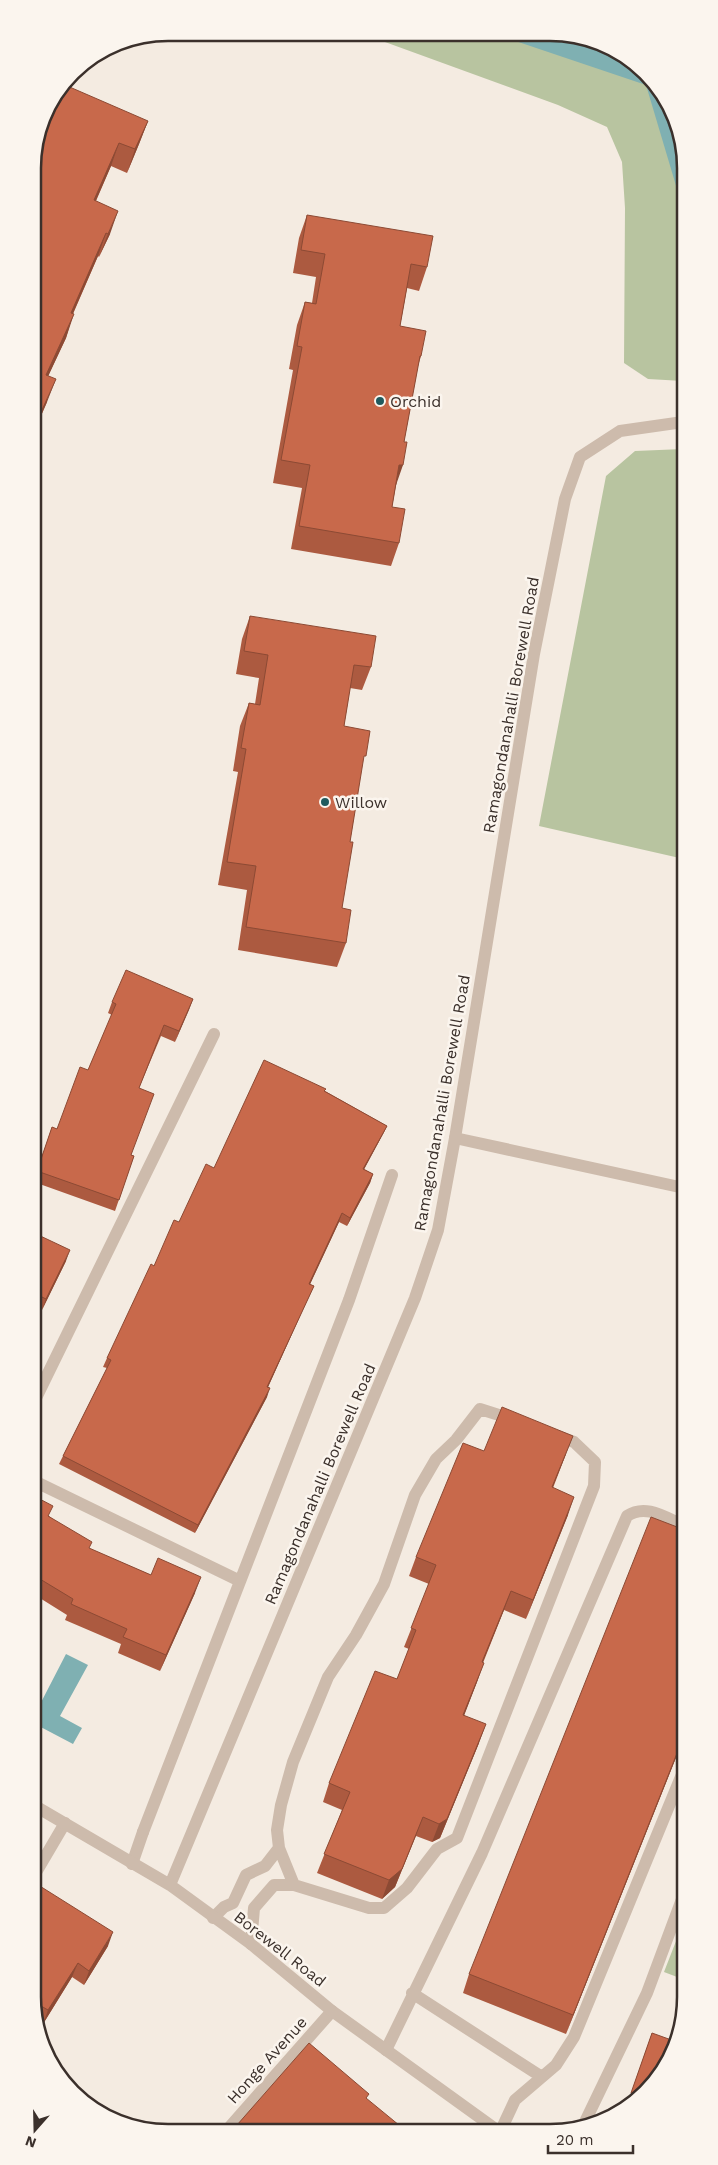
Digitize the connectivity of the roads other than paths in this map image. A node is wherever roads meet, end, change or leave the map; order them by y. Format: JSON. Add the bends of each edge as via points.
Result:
{"nodes":[{"id":1,"x":677,"y":423,"type":"edge"},
{"id":2,"x":214,"y":1034,"type":"dead end"},
{"id":3,"x":455,"y":1138,"type":"junction"},
{"id":4,"x":392,"y":1175,"type":"dead end"},
{"id":5,"x":676,"y":1186,"type":"edge"},
{"id":6,"x":41,"y":1387,"type":"edge"},
{"id":7,"x":530,"y":1426,"type":"edge"},
{"id":8,"x":547,"y":1432,"type":"edge"},
{"id":9,"x":41,"y":1485,"type":"edge"},
{"id":10,"x":676,"y":1522,"type":"edge"},
{"id":11,"x":240,"y":1581,"type":"junction"},
{"id":12,"x":676,"y":1789,"type":"edge"},
{"id":13,"x":41,"y":1809,"type":"edge"},
{"id":14,"x":65,"y":1823,"type":"junction"},
{"id":15,"x":279,"y":1848,"type":"junction"},
{"id":16,"x":41,"y":1864,"type":"edge"},
{"id":17,"x":132,"y":1864,"type":"junction"},
{"id":18,"x":170,"y":1885,"type":"junction"},
{"id":19,"x":294,"y":1885,"type":"junction"},
{"id":20,"x":676,"y":1915,"type":"edge"},
{"id":21,"x":213,"y":1918,"type":"junction"},
{"id":22,"x":251,"y":1944,"type":"junction"},
{"id":23,"x":412,"y":1994,"type":"junction"},
{"id":24,"x":332,"y":2011,"type":"junction"},
{"id":25,"x":386,"y":2050,"type":"junction"},
{"id":26,"x":542,"y":2077,"type":"junction"},
{"id":27,"x":587,"y":2118,"type":"edge"},
{"id":28,"x":232,"y":2124,"type":"edge"},
{"id":29,"x":491,"y":2124,"type":"edge"},
{"id":30,"x":502,"y":2124,"type":"edge"}],
"edges":[{"from":1,"to":3,"type":"street","name":"Ramagondanahalli Borewell Road","via":[[620,432],[580,457],[565,499],[534,654]]},
{"from":2,"to":6,"type":"street"},
{"from":3,"to":5,"type":"street"},
{"from":3,"to":18,"type":"street","name":"Ramagondanahalli Borewell Road","via":[[438,1230],[415,1298]]},
{"from":4,"to":11,"type":"street","via":[[350,1300]]},
{"from":7,"to":15,"type":"street","via":[[480,1409],[436,1459],[415,1495],[384,1584],[328,1677],[296,1753],[281,1805],[277,1830]]},
{"from":8,"to":19,"type":"street","via":[[574,1442],[595,1462],[594,1486],[457,1838],[438,1849],[407,1888],[384,1908],[369,1908]]},
{"from":9,"to":11,"type":"street"},
{"from":10,"to":23,"type":"street","via":[[645,1509],[627,1516],[482,1853]]},
{"from":11,"to":17,"type":"street"},
{"from":12,"to":26,"type":"street","via":[[574,2037],[556,2065]]},
{"from":13,"to":14,"type":"street","name":"Borewell Road"},
{"from":14,"to":16,"type":"street"},
{"from":14,"to":17,"type":"street","name":"Borewell Road"},
{"from":15,"to":19,"type":"street"},
{"from":15,"to":21,"type":"street","via":[[265,1866],[246,1875],[233,1903]]},
{"from":17,"to":18,"type":"street","name":"Borewell Road"},
{"from":18,"to":21,"type":"street","name":"Borewell Road"},
{"from":19,"to":22,"type":"street","via":[[274,1885],[254,1908]]},
{"from":20,"to":27,"type":"street","via":[[647,1993]]},
{"from":21,"to":22,"type":"street","name":"Borewell Road"},
{"from":22,"to":24,"type":"street","name":"Borewell Road"},
{"from":23,"to":25,"type":"street"},
{"from":23,"to":26,"type":"street"},
{"from":24,"to":25,"type":"street","name":"Borewell Road"},
{"from":24,"to":28,"type":"street","name":"Honge Avenue"},
{"from":25,"to":29,"type":"street","name":"Borewell Road"},
{"from":26,"to":30,"type":"street","via":[[515,2100]]}]}
